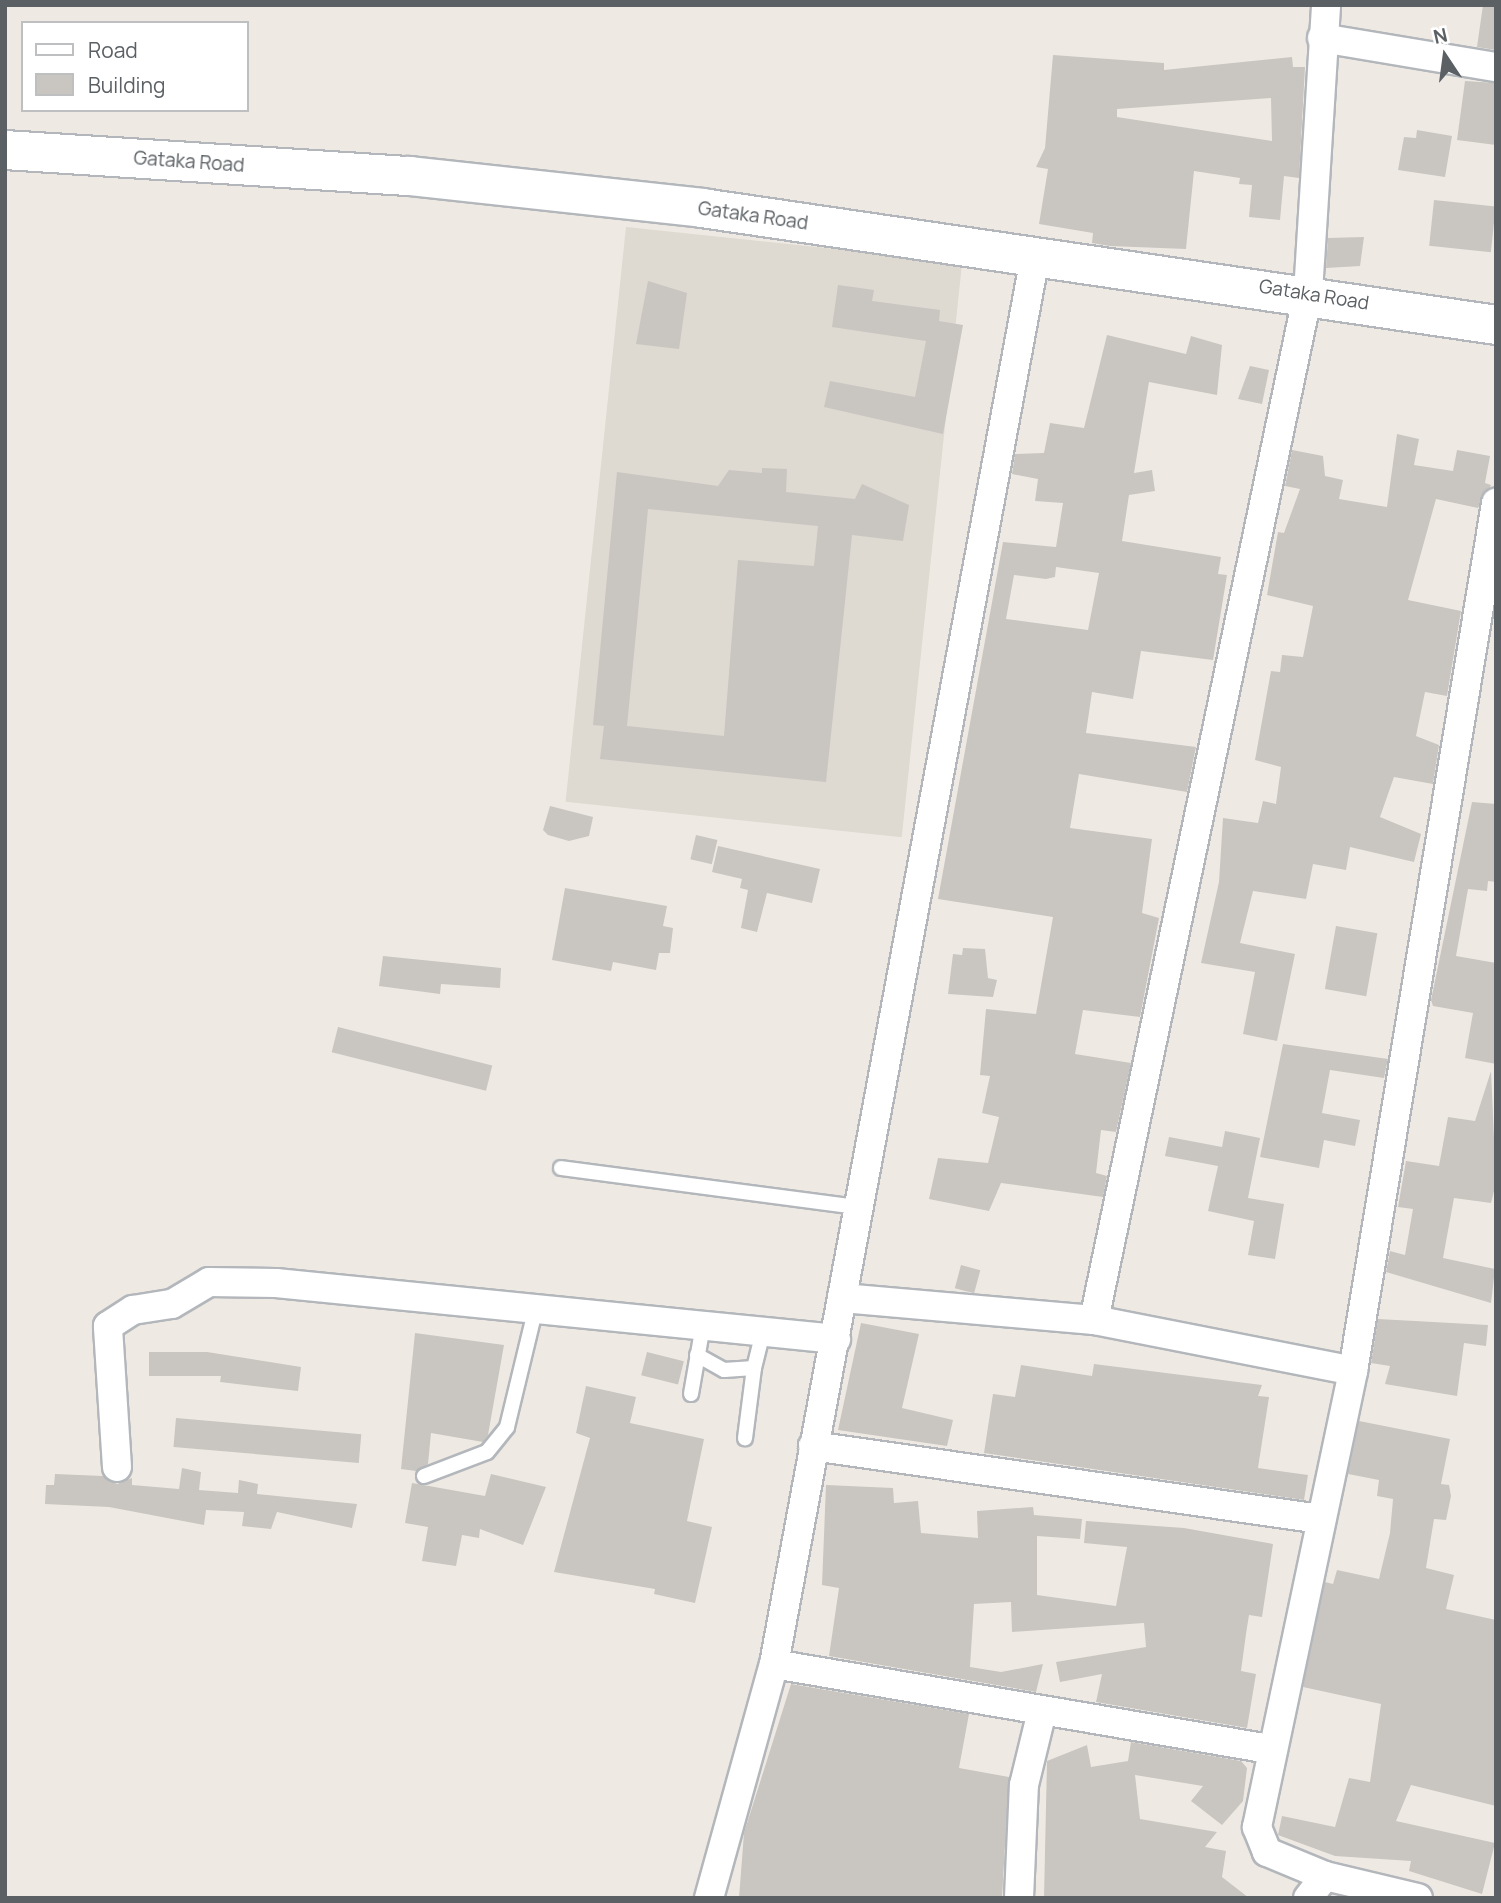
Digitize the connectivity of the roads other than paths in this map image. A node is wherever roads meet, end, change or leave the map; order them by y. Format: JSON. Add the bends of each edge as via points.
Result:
{"nodes":[{"id":1,"x":1326,"y":5,"type":"edge"},
{"id":2,"x":1322,"y":38,"type":"junction"},
{"id":3,"x":1496,"y":67,"type":"edge"},
{"id":4,"x":5,"y":150,"type":"edge"},
{"id":5,"x":1035,"y":257,"type":"junction"},
{"id":6,"x":1308,"y":293,"type":"junction"},
{"id":7,"x":1496,"y":325,"type":"edge"},
{"id":8,"x":1496,"y":503,"type":"edge"},
{"id":9,"x":561,"y":1168,"type":"dead end"},
{"id":10,"x":859,"y":1207,"type":"junction"},
{"id":11,"x":842,"y":1298,"type":"junction"},
{"id":12,"x":536,"y":1307,"type":"junction"},
{"id":13,"x":1094,"y":1320,"type":"junction"},
{"id":14,"x":703,"y":1325,"type":"junction"},
{"id":15,"x":763,"y":1332,"type":"junction"},
{"id":16,"x":836,"y":1339,"type":"junction"},
{"id":17,"x":698,"y":1355,"type":"junction"},
{"id":18,"x":754,"y":1368,"type":"junction"},
{"id":19,"x":1353,"y":1371,"type":"junction"},
{"id":20,"x":691,"y":1394,"type":"dead end"},
{"id":21,"x":746,"y":1438,"type":"dead end"},
{"id":22,"x":813,"y":1446,"type":"junction"},
{"id":23,"x":117,"y":1467,"type":"dead end"},
{"id":24,"x":424,"y":1475,"type":"dead end"},
{"id":25,"x":1320,"y":1519,"type":"junction"},
{"id":26,"x":774,"y":1664,"type":"junction"},
{"id":27,"x":1041,"y":1714,"type":"junction"},
{"id":28,"x":1269,"y":1749,"type":"junction"},
{"id":29,"x":1317,"y":1887,"type":"edge"},
{"id":30,"x":709,"y":1898,"type":"edge"},
{"id":31,"x":1018,"y":1898,"type":"edge"},
{"id":32,"x":1418,"y":1898,"type":"edge"}],
"edges":[{"from":1,"to":2,"type":"street"},
{"from":2,"to":3,"type":"street"},
{"from":2,"to":6,"type":"street"},
{"from":4,"to":5,"type":"street","name":"Gataka Road","via":[[409,176],[702,208]]},
{"from":5,"to":6,"type":"street","name":"Gataka Road"},
{"from":5,"to":10,"type":"street"},
{"from":6,"to":7,"type":"street","name":"Gataka Road"},
{"from":6,"to":13,"type":"street"},
{"from":8,"to":19,"type":"street"},
{"from":9,"to":10,"type":"lane"},
{"from":10,"to":11,"type":"street"},
{"from":11,"to":13,"type":"street"},
{"from":11,"to":16,"type":"street"},
{"from":12,"to":14,"type":"street"},
{"from":12,"to":23,"type":"street","via":[[219,1281],[172,1304],[133,1310],[108,1326],[106,1340]]},
{"from":12,"to":24,"type":"lane","via":[[507,1427],[487,1452]]},
{"from":13,"to":19,"type":"street"},
{"from":14,"to":15,"type":"street"},
{"from":14,"to":17,"type":"lane"},
{"from":15,"to":16,"type":"street"},
{"from":15,"to":18,"type":"lane"},
{"from":16,"to":22,"type":"street"},
{"from":17,"to":18,"type":"lane","via":[[724,1370]]},
{"from":17,"to":20,"type":"lane"},
{"from":18,"to":21,"type":"lane"},
{"from":19,"to":25,"type":"street"},
{"from":22,"to":25,"type":"street"},
{"from":22,"to":26,"type":"street"},
{"from":25,"to":28,"type":"street"},
{"from":26,"to":27,"type":"street"},
{"from":26,"to":30,"type":"street"},
{"from":27,"to":28,"type":"street"},
{"from":27,"to":31,"type":"street","via":[[1024,1785]]},
{"from":28,"to":29,"type":"street","via":[[1258,1841]]},
{"from":29,"to":32,"type":"street"}]}
